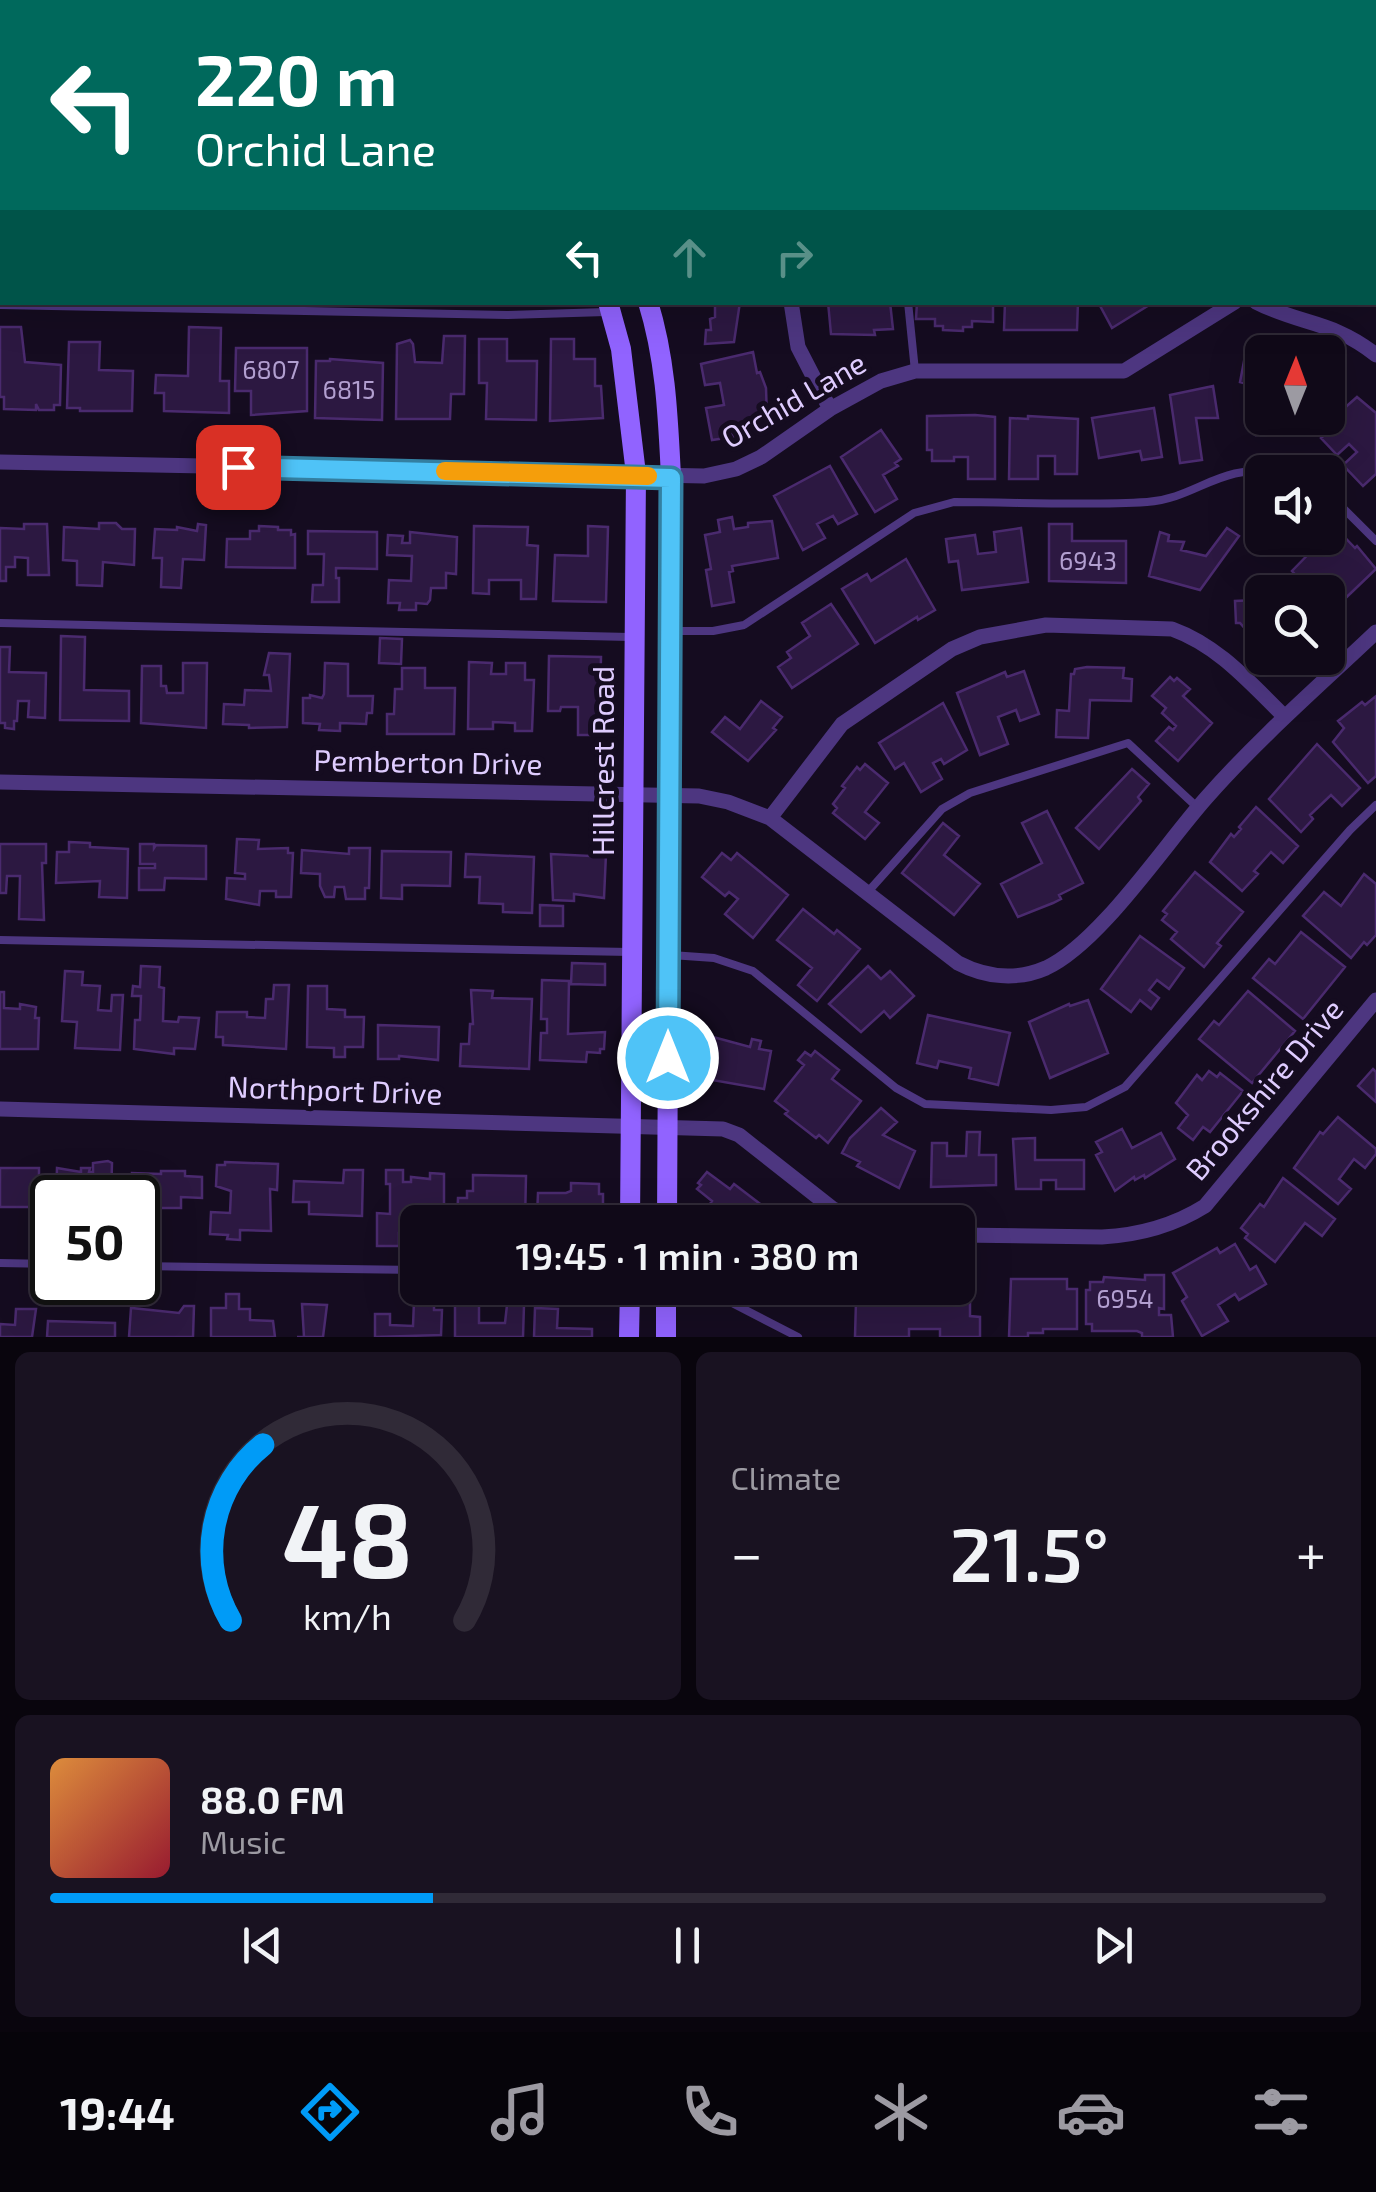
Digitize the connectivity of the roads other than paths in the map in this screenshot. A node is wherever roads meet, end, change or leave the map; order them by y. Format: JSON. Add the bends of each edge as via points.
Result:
{"nodes":[{"id":1,"x":46,"y":305,"type":"edge"},
{"id":2,"x":649,"y":305,"type":"edge"},
{"id":3,"x":791,"y":305,"type":"edge"},
{"id":4,"x":908,"y":305,"type":"edge"},
{"id":5,"x":1230,"y":305,"type":"edge"},
{"id":6,"x":1265,"y":305,"type":"edge"},
{"id":7,"x":609,"y":307,"type":"edge"},
{"id":8,"x":1376,"y":355,"type":"edge"},
{"id":9,"x":915,"y":371,"type":"junction"},
{"id":10,"x":830,"y":409,"type":"junction"},
{"id":11,"x":0,"y":462,"type":"edge"},
{"id":12,"x":1245,"y":470,"type":"edge"},
{"id":13,"x":636,"y":474,"type":"junction"},
{"id":14,"x":671,"y":478,"type":"junction"},
{"id":15,"x":1345,"y":510,"type":"edge"},
{"id":16,"x":1376,"y":541,"type":"edge"},
{"id":17,"x":0,"y":623,"type":"edge"},
{"id":18,"x":670,"y":631,"type":"junction"},
{"id":19,"x":1376,"y":632,"type":"edge"},
{"id":20,"x":635,"y":637,"type":"junction"},
{"id":21,"x":1285,"y":718,"type":"junction"},
{"id":22,"x":0,"y":782,"type":"edge"},
{"id":23,"x":635,"y":794,"type":"junction"},
{"id":24,"x":670,"y":794,"type":"junction"},
{"id":25,"x":1376,"y":805,"type":"edge"},
{"id":26,"x":1198,"y":808,"type":"junction"},
{"id":27,"x":770,"y":818,"type":"junction"},
{"id":28,"x":866,"y":894,"type":"junction"},
{"id":29,"x":0,"y":940,"type":"edge"},
{"id":30,"x":633,"y":952,"type":"junction"},
{"id":31,"x":669,"y":955,"type":"junction"},
{"id":32,"x":1376,"y":1000,"type":"edge"},
{"id":33,"x":0,"y":1109,"type":"edge"},
{"id":34,"x":631,"y":1126,"type":"junction"},
{"id":35,"x":668,"y":1127,"type":"junction"},
{"id":36,"x":630,"y":1205,"type":"edge"},
{"id":37,"x":667,"y":1205,"type":"edge"},
{"id":38,"x":828,"y":1205,"type":"edge"},
{"id":39,"x":975,"y":1236,"type":"edge"},
{"id":40,"x":0,"y":1263,"type":"edge"},
{"id":41,"x":30,"y":1264,"type":"edge"},
{"id":42,"x":160,"y":1266,"type":"edge"},
{"id":43,"x":400,"y":1270,"type":"edge"},
{"id":44,"x":630,"y":1305,"type":"edge"},
{"id":45,"x":666,"y":1305,"type":"edge"},
{"id":46,"x":736,"y":1305,"type":"edge"},
{"id":47,"x":629,"y":1337,"type":"edge"},
{"id":48,"x":666,"y":1337,"type":"edge"},
{"id":49,"x":798,"y":1337,"type":"edge"}],
"edges":[{"from":1,"to":7,"type":"lane","via":[[507,315]]},
{"from":2,"to":14,"type":"main road","via":[[666,388]]},
{"from":3,"to":10,"type":"street","via":[[798,347]]},
{"from":4,"to":9,"type":"lane"},
{"from":5,"to":9,"type":"street","name":"Orchid Lane","via":[[1124,371]]},
{"from":6,"to":8,"type":"street","via":[[1333,327]]},
{"from":7,"to":13,"type":"main road","name":"Hillcrest Road","via":[[621,349]]},
{"from":9,"to":10,"type":"street","name":"Orchid Lane"},
{"from":10,"to":14,"type":"street","name":"Orchid Lane","via":[[736,468]]},
{"from":11,"to":13,"type":"street","name":"Orchid Lane"},
{"from":12,"to":18,"type":"lane","via":[[1150,502],[934,505],[744,625]]},
{"from":13,"to":14,"type":"street","name":"Orchid Lane"},
{"from":13,"to":20,"type":"main road","name":"Hillcrest Road"},
{"from":14,"to":18,"type":"main road"},
{"from":15,"to":16,"type":"lane"},
{"from":17,"to":20,"type":"lane"},
{"from":18,"to":24,"type":"main road"},
{"from":19,"to":21,"type":"street","name":"Pemberton Drive"},
{"from":20,"to":23,"type":"main road","name":"Hillcrest Road"},
{"from":21,"to":26,"type":"street","name":"Pemberton Drive"},
{"from":21,"to":27,"type":"street","via":[[1222,656],[1172,629],[1016,628],[952,649],[856,712]]},
{"from":22,"to":23,"type":"street","name":"Pemberton Drive"},
{"from":23,"to":24,"type":"street","name":"Pemberton Drive"},
{"from":23,"to":30,"type":"main road","name":"Hillcrest Road"},
{"from":24,"to":27,"type":"street","name":"Pemberton Drive","via":[[728,802]]},
{"from":24,"to":31,"type":"main road"},
{"from":25,"to":31,"type":"lane","via":[[1125,1087],[1086,1108],[925,1104],[896,1088],[753,971],[714,958]]},
{"from":26,"to":28,"type":"lane","via":[[1128,743],[970,793],[942,809]]},
{"from":26,"to":28,"type":"street","name":"Pemberton Drive","via":[[1080,946],[1032,973],[970,970]]},
{"from":27,"to":28,"type":"street","name":"Pemberton Drive"},
{"from":29,"to":30,"type":"lane"},
{"from":30,"to":34,"type":"main road","name":"Hillcrest Road"},
{"from":31,"to":35,"type":"main road"},
{"from":32,"to":39,"type":"street","name":"Brookshire Drive","via":[[1205,1206],[1180,1221],[1102,1237]]},
{"from":33,"to":34,"type":"street","name":"Northport Drive"},
{"from":34,"to":35,"type":"street","name":"Northport Drive"},
{"from":34,"to":36,"type":"main road","name":"Hillcrest Road"},
{"from":35,"to":37,"type":"main road"},
{"from":35,"to":38,"type":"street","via":[[740,1135]]},
{"from":40,"to":41,"type":"lane"},
{"from":42,"to":43,"type":"lane"},
{"from":44,"to":47,"type":"main road"},
{"from":45,"to":48,"type":"main road"},
{"from":46,"to":49,"type":"lane"}]}
